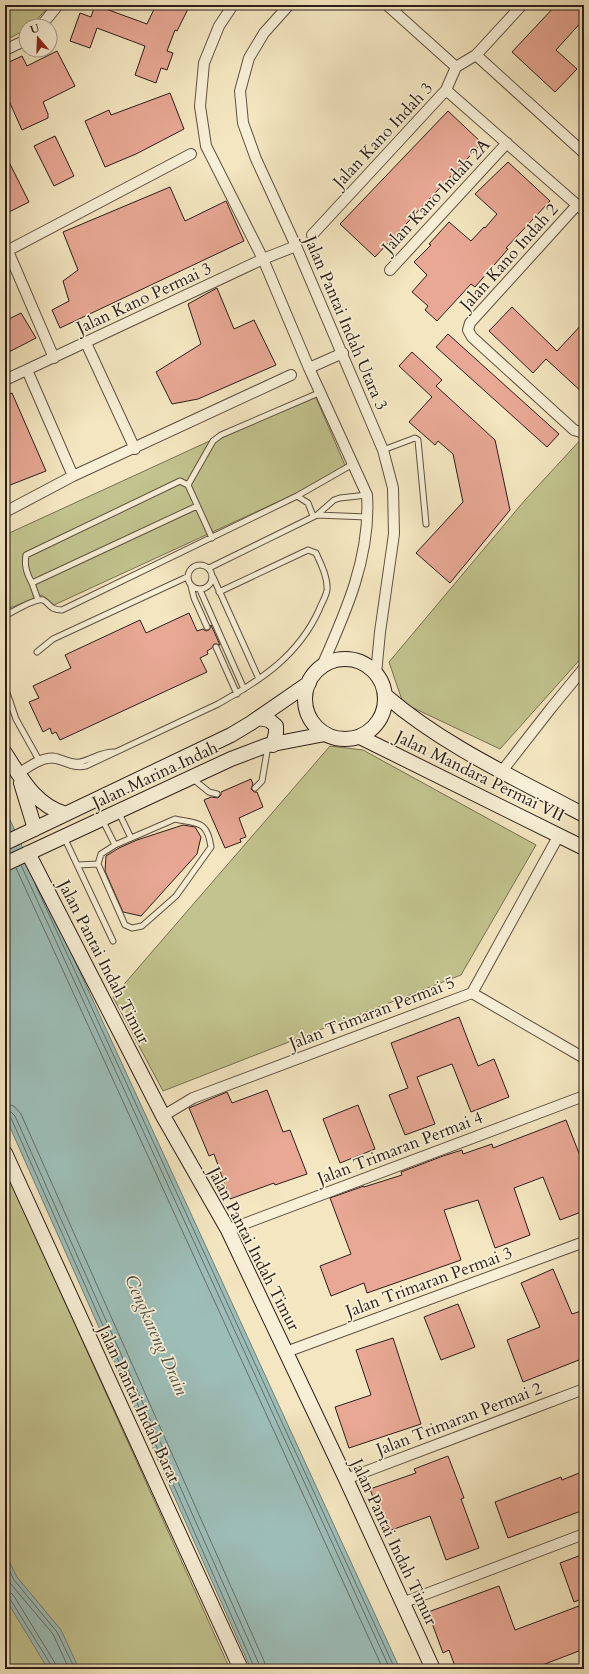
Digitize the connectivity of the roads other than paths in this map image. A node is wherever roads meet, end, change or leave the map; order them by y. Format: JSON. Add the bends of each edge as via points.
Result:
{"nodes":[{"id":1,"x":58,"y":5,"type":"edge"},
{"id":2,"x":233,"y":5,"type":"edge"},
{"id":3,"x":289,"y":5,"type":"edge"},
{"id":4,"x":387,"y":5,"type":"edge"},
{"id":5,"x":522,"y":5,"type":"edge"},
{"id":6,"x":47,"y":18,"type":"edge"},
{"id":7,"x":18,"y":44,"type":"edge"},
{"id":8,"x":5,"y":50,"type":"edge"},
{"id":9,"x":476,"y":55,"type":"junction"},
{"id":10,"x":456,"y":67,"type":"junction"},
{"id":11,"x":446,"y":90,"type":"junction"},
{"id":12,"x":507,"y":143,"type":"junction"},
{"id":13,"x":584,"y":153,"type":"edge"},
{"id":14,"x":191,"y":154,"type":"dead end"},
{"id":15,"x":581,"y":208,"type":"edge"},
{"id":16,"x":312,"y":236,"type":"dead end"},
{"id":17,"x":296,"y":246,"type":"junction"},
{"id":18,"x":6,"y":252,"type":"edge"},
{"id":19,"x":263,"y":260,"type":"junction"},
{"id":20,"x":390,"y":270,"type":"dead end"},
{"id":21,"x":86,"y":343,"type":"junction"},
{"id":22,"x":343,"y":353,"type":"junction"},
{"id":23,"x":54,"y":358,"type":"junction"},
{"id":24,"x":309,"y":368,"type":"junction"},
{"id":25,"x":27,"y":370,"type":"junction"},
{"id":26,"x":291,"y":375,"type":"dead end"},
{"id":27,"x":5,"y":380,"type":"edge"},
{"id":28,"x":321,"y":392,"type":"junction"},
{"id":29,"x":584,"y":433,"type":"edge"},
{"id":30,"x":136,"y":449,"type":"junction"},
{"id":31,"x":383,"y":450,"type":"junction"},
{"id":32,"x":354,"y":463,"type":"junction"},
{"id":33,"x":73,"y":476,"type":"junction"},
{"id":34,"x":188,"y":485,"type":"junction"},
{"id":35,"x":367,"y":495,"type":"junction"},
{"id":36,"x":297,"y":496,"type":"junction"},
{"id":37,"x":197,"y":506,"type":"junction"},
{"id":38,"x":5,"y":512,"type":"edge"},
{"id":39,"x":315,"y":516,"type":"junction"},
{"id":40,"x":368,"y":518,"type":"junction"},
{"id":41,"x":426,"y":524,"type":"dead end"},
{"id":42,"x":212,"y":538,"type":"junction"},
{"id":43,"x":209,"y":568,"type":"junction"},
{"id":44,"x":187,"y":577,"type":"junction"},
{"id":45,"x":213,"y":578,"type":"junction"},
{"id":46,"x":32,"y":583,"type":"junction"},
{"id":47,"x":191,"y":586,"type":"junction"},
{"id":48,"x":200,"y":590,"type":"junction"},
{"id":49,"x":219,"y":592,"type":"junction"},
{"id":50,"x":38,"y":600,"type":"junction"},
{"id":51,"x":5,"y":616,"type":"edge"},
{"id":52,"x":207,"y":627,"type":"dead end"},
{"id":53,"x":216,"y":647,"type":"dead end"},
{"id":54,"x":37,"y":652,"type":"dead end"},
{"id":55,"x":321,"y":668,"type":"junction"},
{"id":56,"x":584,"y":668,"type":"edge"},
{"id":57,"x":376,"y":674,"type":"junction"},
{"id":58,"x":259,"y":679,"type":"junction"},
{"id":59,"x":309,"y":683,"type":"junction"},
{"id":60,"x":5,"y":688,"type":"edge"},
{"id":61,"x":244,"y":689,"type":"junction"},
{"id":62,"x":237,"y":694,"type":"junction"},
{"id":63,"x":7,"y":695,"type":"edge"},
{"id":64,"x":386,"y":696,"type":"junction"},
{"id":65,"x":258,"y":718,"type":"junction"},
{"id":66,"x":325,"y":734,"type":"junction"},
{"id":67,"x":360,"y":737,"type":"junction"},
{"id":68,"x":270,"y":745,"type":"junction"},
{"id":69,"x":5,"y":753,"type":"edge"},
{"id":70,"x":35,"y":754,"type":"junction"},
{"id":71,"x":39,"y":762,"type":"junction"},
{"id":72,"x":502,"y":771,"type":"junction"},
{"id":73,"x":17,"y":772,"type":"junction"},
{"id":74,"x":190,"y":777,"type":"junction"},
{"id":75,"x":255,"y":788,"type":"dead end"},
{"id":76,"x":217,"y":794,"type":"dead end"},
{"id":77,"x":118,"y":812,"type":"junction"},
{"id":78,"x":66,"y":814,"type":"junction"},
{"id":79,"x":584,"y":815,"type":"edge"},
{"id":80,"x":102,"y":820,"type":"junction"},
{"id":81,"x":35,"y":829,"type":"junction"},
{"id":82,"x":559,"y":835,"type":"junction"},
{"id":83,"x":64,"y":837,"type":"junction"},
{"id":84,"x":131,"y":838,"type":"junction"},
{"id":85,"x":5,"y":843,"type":"edge"},
{"id":86,"x":115,"y":845,"type":"junction"},
{"id":87,"x":584,"y":848,"type":"edge"},
{"id":88,"x":28,"y":853,"type":"junction"},
{"id":89,"x":5,"y":864,"type":"edge"},
{"id":90,"x":98,"y":864,"type":"junction"},
{"id":91,"x":78,"y":865,"type":"junction"},
{"id":92,"x":113,"y":941,"type":"dead end"},
{"id":93,"x":472,"y":992,"type":"junction"},
{"id":94,"x":584,"y":1058,"type":"edge"},
{"id":95,"x":584,"y":1096,"type":"edge"},
{"id":96,"x":163,"y":1116,"type":"junction"},
{"id":97,"x":5,"y":1153,"type":"edge"},
{"id":98,"x":228,"y":1230,"type":"junction"},
{"id":99,"x":584,"y":1242,"type":"edge"},
{"id":100,"x":286,"y":1352,"type":"junction"},
{"id":101,"x":584,"y":1389,"type":"edge"},
{"id":102,"x":346,"y":1479,"type":"junction"},
{"id":103,"x":584,"y":1534,"type":"edge"},
{"id":104,"x":402,"y":1603,"type":"junction"},
{"id":105,"x":241,"y":1669,"type":"edge"},
{"id":106,"x":433,"y":1669,"type":"edge"}],
"edges":[{"from":1,"to":6,"type":"street"},
{"from":2,"to":19,"type":"street","via":[[219,26],[204,63],[200,106],[206,146]]},
{"from":3,"to":17,"type":"street","name":"Jalan Pantai Indah Utara 3","via":[[264,33],[249,58],[240,91],[243,123],[256,159]]},
{"from":4,"to":10,"type":"street"},
{"from":5,"to":9,"type":"street"},
{"from":7,"to":8,"type":"street"},
{"from":9,"to":10,"type":"street"},
{"from":9,"to":13,"type":"street"},
{"from":10,"to":11,"type":"street","name":"Jalan Kano Indah 3"},
{"from":11,"to":12,"type":"street"},
{"from":11,"to":16,"type":"street","name":"Jalan Kano Indah 3"},
{"from":12,"to":15,"type":"street"},
{"from":12,"to":20,"type":"street","name":"Jalan Kano Indah 2A"},
{"from":14,"to":18,"type":"street"},
{"from":15,"to":29,"type":"street","name":"Jalan Kano Indah 2","via":[[470,323],[468,330],[472,337],[574,430]]},
{"from":17,"to":19,"type":"street","name":"Jalan Kano Permai 3"},
{"from":17,"to":22,"type":"street","name":"Jalan Pantai Indah Utara 3"},
{"from":18,"to":23,"type":"street"},
{"from":19,"to":21,"type":"street","name":"Jalan Kano Permai 3"},
{"from":19,"to":24,"type":"street"},
{"from":21,"to":23,"type":"street","name":"Jalan Kano Permai 3"},
{"from":21,"to":30,"type":"street"},
{"from":22,"to":24,"type":"street"},
{"from":22,"to":31,"type":"street","name":"Jalan Pantai Indah Utara 3"},
{"from":23,"to":25,"type":"street","name":"Jalan Kano Permai 3"},
{"from":24,"to":28,"type":"street"},
{"from":25,"to":27,"type":"street","name":"Jalan Kano Permai 3"},
{"from":25,"to":33,"type":"street"},
{"from":26,"to":30,"type":"street"},
{"from":28,"to":32,"type":"street"},
{"from":28,"to":34,"type":"lane","via":[[221,435],[213,441]]},
{"from":30,"to":33,"type":"street"},
{"from":31,"to":41,"type":"lane","via":[[415,438],[418,440]]},
{"from":31,"to":57,"type":"street","name":"Jalan Pantai Indah Utara 3","via":[[393,488],[394,534]]},
{"from":32,"to":35,"type":"street"},
{"from":32,"to":36,"type":"lane"},
{"from":33,"to":38,"type":"street"},
{"from":34,"to":37,"type":"lane"},
{"from":34,"to":46,"type":"lane","via":[[180,481],[26,555],[27,572]]},
{"from":35,"to":39,"type":"lane","via":[[334,500]]},
{"from":35,"to":40,"type":"street"},
{"from":36,"to":39,"type":"lane","via":[[308,503]]},
{"from":36,"to":42,"type":"lane"},
{"from":37,"to":42,"type":"lane"},
{"from":37,"to":46,"type":"lane"},
{"from":39,"to":40,"type":"lane"},
{"from":39,"to":43,"type":"lane"},
{"from":40,"to":55,"type":"street","via":[[363,556],[344,616]]},
{"from":42,"to":50,"type":"lane","via":[[62,610],[56,610]]},
{"from":43,"to":44,"type":"lane","via":[[195,566],[191,568]]},
{"from":43,"to":45,"type":"lane"},
{"from":44,"to":47,"type":"lane"},
{"from":44,"to":54,"type":"lane","via":[[53,639]]},
{"from":45,"to":48,"type":"lane","via":[[209,586]]},
{"from":45,"to":49,"type":"lane"},
{"from":46,"to":50,"type":"lane"},
{"from":47,"to":48,"type":"lane"},
{"from":47,"to":52,"type":"lane"},
{"from":48,"to":61,"type":"lane"},
{"from":49,"to":58,"type":"lane"},
{"from":49,"to":58,"type":"lane","via":[[308,550],[316,553],[321,563],[326,576],[326,590],[313,622],[290,655]]},
{"from":50,"to":51,"type":"lane"},
{"from":53,"to":62,"type":"lane"},
{"from":55,"to":57,"type":"street","via":[[335,661],[350,660],[364,664]]},
{"from":55,"to":59,"type":"street"},
{"from":56,"to":72,"type":"street"},
{"from":57,"to":64,"type":"street"},
{"from":58,"to":61,"type":"lane"},
{"from":59,"to":65,"type":"street","name":"Jalan Marina Indah"},
{"from":59,"to":66,"type":"street","via":[[305,697],[307,712],[314,725]]},
{"from":60,"to":63,"type":"lane"},
{"from":61,"to":62,"type":"lane"},
{"from":62,"to":71,"type":"lane","via":[[80,767],[53,760]]},
{"from":63,"to":70,"type":"lane","via":[[16,719]]},
{"from":64,"to":67,"type":"street","via":[[379,721]]},
{"from":64,"to":72,"type":"street","name":"Jalan Mandara Permai VII","via":[[409,717]]},
{"from":65,"to":68,"type":"street","via":[[269,720],[276,726],[276,733]]},
{"from":65,"to":78,"type":"street","name":"Jalan Marina Indah","via":[[231,735]]},
{"from":66,"to":67,"type":"street","via":[[336,738]]},
{"from":66,"to":68,"type":"street","name":"Jalan Marina Indah"},
{"from":67,"to":82,"type":"street","name":"Jalan Mandara Permai VII"},
{"from":68,"to":74,"type":"street","name":"Jalan Marina Indah"},
{"from":68,"to":75,"type":"lane","via":[[262,781]]},
{"from":69,"to":73,"type":"street"},
{"from":70,"to":71,"type":"lane"},
{"from":70,"to":73,"type":"lane"},
{"from":71,"to":73,"type":"lane"},
{"from":72,"to":79,"type":"street","name":"Jalan Mandara Permai VII"},
{"from":73,"to":78,"type":"street","via":[[46,805]]},
{"from":73,"to":81,"type":"street"},
{"from":74,"to":76,"type":"lane","via":[[210,792]]},
{"from":74,"to":77,"type":"street","name":"Jalan Marina Indah"},
{"from":77,"to":80,"type":"street","name":"Jalan Marina Indah"},
{"from":77,"to":84,"type":"lane"},
{"from":78,"to":81,"type":"street","name":"Jalan Marina Indah"},
{"from":80,"to":83,"type":"street","name":"Jalan Marina Indah"},
{"from":80,"to":86,"type":"lane"},
{"from":81,"to":85,"type":"street","name":"Jalan Marina Indah"},
{"from":82,"to":87,"type":"street","name":"Jalan Mandara Permai VII"},
{"from":82,"to":93,"type":"street","name":"Jalan Trimaran Permai 5"},
{"from":83,"to":88,"type":"street","name":"Jalan Marina Indah"},
{"from":83,"to":91,"type":"lane"},
{"from":84,"to":86,"type":"lane"},
{"from":84,"to":90,"type":"lane","via":[[175,819],[198,822],[207,832],[210,847],[176,896],[142,926],[136,928],[125,925]]},
{"from":86,"to":90,"type":"lane","via":[[101,854]]},
{"from":88,"to":89,"type":"street","name":"Jalan Marina Indah"},
{"from":88,"to":96,"type":"street","name":"Jalan Pantai Indah Timur"},
{"from":90,"to":91,"type":"lane"},
{"from":91,"to":92,"type":"lane"},
{"from":93,"to":94,"type":"street"},
{"from":93,"to":96,"type":"street","name":"Jalan Trimaran Permai 5","via":[[193,1098]]},
{"from":95,"to":98,"type":"street","name":"Jalan Trimaran Permai 4"},
{"from":96,"to":98,"type":"street","name":"Jalan Pantai Indah Timur"},
{"from":97,"to":105,"type":"street","name":"Jalan Pantai Indah Barat"},
{"from":98,"to":100,"type":"street","name":"Jalan Pantai Indah Timur"},
{"from":99,"to":100,"type":"street","name":"Jalan Trimaran Permai 3"},
{"from":100,"to":102,"type":"street","name":"Jalan Pantai Indah Timur"},
{"from":101,"to":102,"type":"street","name":"Jalan Trimaran Permai 2"},
{"from":102,"to":104,"type":"street","name":"Jalan Pantai Indah Timur"},
{"from":103,"to":104,"type":"street"},
{"from":104,"to":106,"type":"street","name":"Jalan Pantai Indah Timur"}]}
